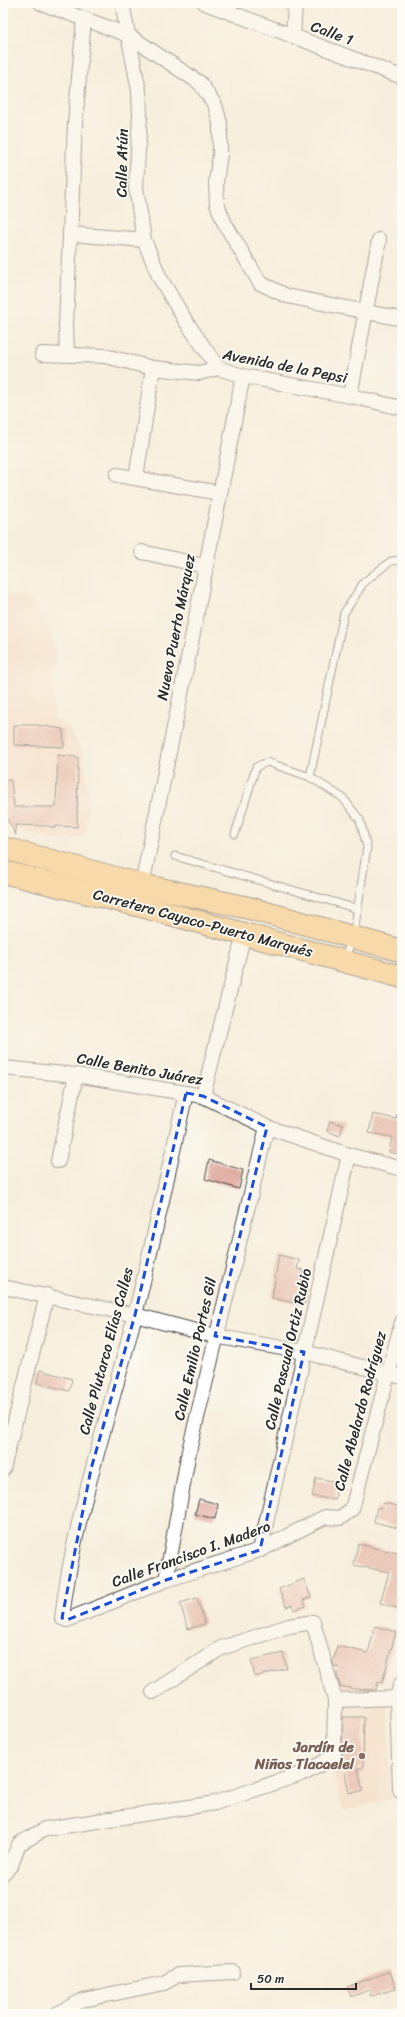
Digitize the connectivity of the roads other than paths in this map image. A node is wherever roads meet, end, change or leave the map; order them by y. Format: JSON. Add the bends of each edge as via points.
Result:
{"nodes":[{"id":1,"x":41,"y":3,"type":"edge"},
{"id":2,"x":122,"y":3,"type":"edge"},
{"id":3,"x":132,"y":3,"type":"edge"},
{"id":4,"x":205,"y":3,"type":"edge"},
{"id":5,"x":295,"y":3,"type":"edge"},
{"id":6,"x":84,"y":19,"type":"junction"},
{"id":7,"x":125,"y":20,"type":"junction"},
{"id":8,"x":128,"y":35,"type":"junction"},
{"id":9,"x":293,"y":37,"type":"junction"},
{"id":10,"x":402,"y":77,"type":"edge"},
{"id":11,"x":70,"y":234,"type":"junction"},
{"id":12,"x":144,"y":240,"type":"junction"},
{"id":13,"x":379,"y":240,"type":"dead end"},
{"id":14,"x":367,"y":312,"type":"junction"},
{"id":15,"x":402,"y":320,"type":"edge"},
{"id":16,"x":67,"y":353,"type":"junction"},
{"id":17,"x":42,"y":354,"type":"dead end"},
{"id":18,"x":153,"y":368,"type":"junction"},
{"id":19,"x":218,"y":368,"type":"junction"},
{"id":20,"x":243,"y":376,"type":"junction"},
{"id":21,"x":350,"y":396,"type":"junction"},
{"id":22,"x":402,"y":408,"type":"edge"},
{"id":23,"x":117,"y":475,"type":"dead end"},
{"id":24,"x":136,"y":478,"type":"junction"},
{"id":25,"x":220,"y":493,"type":"junction"},
{"id":26,"x":142,"y":552,"type":"dead end"},
{"id":27,"x":402,"y":560,"type":"edge"},
{"id":28,"x":205,"y":566,"type":"junction"},
{"id":29,"x":310,"y":777,"type":"junction"},
{"id":30,"x":235,"y":834,"type":"dead end"},
{"id":31,"x":3,"y":848,"type":"edge"},
{"id":32,"x":175,"y":856,"type":"dead end"},
{"id":33,"x":3,"y":872,"type":"edge"},
{"id":34,"x":142,"y":885,"type":"junction"},
{"id":35,"x":358,"y":909,"type":"junction"},
{"id":36,"x":244,"y":934,"type":"junction"},
{"id":37,"x":353,"y":939,"type":"junction"},
{"id":38,"x":402,"y":951,"type":"edge"},
{"id":39,"x":344,"y":960,"type":"junction"},
{"id":40,"x":402,"y":976,"type":"edge"},
{"id":41,"x":3,"y":1068,"type":"edge"},
{"id":42,"x":76,"y":1075,"type":"junction"},
{"id":43,"x":186,"y":1093,"type":"junction"},
{"id":44,"x":203,"y":1096,"type":"junction"},
{"id":45,"x":267,"y":1127,"type":"junction"},
{"id":46,"x":349,"y":1155,"type":"junction"},
{"id":47,"x":58,"y":1161,"type":"dead end"},
{"id":48,"x":402,"y":1169,"type":"edge"},
{"id":49,"x":3,"y":1287,"type":"edge"},
{"id":50,"x":47,"y":1296,"type":"junction"},
{"id":51,"x":135,"y":1315,"type":"junction"},
{"id":52,"x":402,"y":1322,"type":"edge"},
{"id":53,"x":215,"y":1336,"type":"junction"},
{"id":54,"x":304,"y":1352,"type":"junction"},
{"id":55,"x":396,"y":1376,"type":"edge"},
{"id":56,"x":3,"y":1469,"type":"edge"},
{"id":57,"x":352,"y":1509,"type":"joint"},
{"id":58,"x":260,"y":1550,"type":"junction"},
{"id":59,"x":166,"y":1580,"type":"junction"},
{"id":60,"x":62,"y":1618,"type":"joint"},
{"id":61,"x":153,"y":1692,"type":"dead end"},
{"id":62,"x":401,"y":1692,"type":"edge"},
{"id":63,"x":335,"y":1700,"type":"junction"},
{"id":64,"x":402,"y":1790,"type":"edge"},
{"id":65,"x":3,"y":1873,"type":"edge"},
{"id":66,"x":233,"y":1972,"type":"dead end"},
{"id":67,"x":57,"y":2014,"type":"edge"}],
"edges":[{"from":1,"to":6,"type":"street"},
{"from":2,"to":7,"type":"street","name":"Calle Atún"},
{"from":3,"to":7,"type":"street","via":[[132,11]]},
{"from":4,"to":9,"type":"street","name":"Calle 1"},
{"from":5,"to":9,"type":"street"},
{"from":6,"to":8,"type":"street"},
{"from":6,"to":11,"type":"street","via":[[75,124]]},
{"from":7,"to":8,"type":"street","name":"Calle Atún"},
{"from":8,"to":12,"type":"street","name":"Calle Atún","via":[[138,91],[140,130],[136,187]]},
{"from":8,"to":14,"type":"street","via":[[200,83],[215,105],[220,123],[217,204],[224,222],[260,283],[287,296]]},
{"from":9,"to":10,"type":"street","name":"Calle 1"},
{"from":11,"to":12,"type":"street"},
{"from":11,"to":16,"type":"street"},
{"from":12,"to":19,"type":"street","name":"Calle Atún","via":[[160,278]]},
{"from":13,"to":14,"type":"street"},
{"from":14,"to":15,"type":"street"},
{"from":14,"to":21,"type":"street"},
{"from":16,"to":17,"type":"street","name":"Avenida de la Pepsi"},
{"from":16,"to":18,"type":"street","name":"Avenida de la Pepsi","via":[[105,356]]},
{"from":18,"to":19,"type":"street","name":"Avenida de la Pepsi","via":[[199,373]]},
{"from":18,"to":24,"type":"street"},
{"from":19,"to":20,"type":"street","name":"Avenida de la Pepsi"},
{"from":20,"to":21,"type":"street","name":"Avenida de la Pepsi"},
{"from":20,"to":25,"type":"street","name":"Nuevo Puerto Márquez"},
{"from":21,"to":22,"type":"street","name":"Avenida de la Pepsi"},
{"from":23,"to":24,"type":"street"},
{"from":24,"to":25,"type":"street"},
{"from":25,"to":28,"type":"street","name":"Nuevo Puerto Márquez"},
{"from":26,"to":28,"type":"street"},
{"from":27,"to":29,"type":"lane","via":[[391,561],[364,582],[344,612]]},
{"from":28,"to":34,"type":"street","name":"Nuevo Puerto Márquez","via":[[186,674]]},
{"from":29,"to":30,"type":"lane","via":[[267,762],[256,767]]},
{"from":29,"to":35,"type":"lane","via":[[343,798],[360,820],[367,847]]},
{"from":31,"to":34,"type":"main road","name":"Carretera Cayaco-Puerto Marqués"},
{"from":32,"to":35,"type":"lane"},
{"from":33,"to":36,"type":"main road","name":"Carretera Cayaco-Puerto Marqués"},
{"from":34,"to":37,"type":"main road","name":"Carretera Cayaco-Puerto Marqués","via":[[249,908]]},
{"from":35,"to":37,"type":"lane"},
{"from":36,"to":39,"type":"main road","name":"Carretera Cayaco-Puerto Marqués"},
{"from":36,"to":44,"type":"street"},
{"from":37,"to":38,"type":"main road","name":"Carretera Cayaco-Puerto Marqués"},
{"from":37,"to":39,"type":"lane"},
{"from":39,"to":40,"type":"main road","name":"Carretera Cayaco-Puerto Marqués"},
{"from":41,"to":42,"type":"street","name":"Calle Benito Juárez"},
{"from":42,"to":43,"type":"street","name":"Calle Benito Juárez"},
{"from":42,"to":47,"type":"street"},
{"from":43,"to":44,"type":"street","name":"Calle Benito Juárez"},
{"from":43,"to":51,"type":"street","name":"Calle Plutarco Elías Calles"},
{"from":44,"to":45,"type":"street","name":"Calle Benito Juárez"},
{"from":45,"to":46,"type":"street","name":"Calle Benito Juárez"},
{"from":45,"to":53,"type":"street","name":"Calle Emilio Portes Gil"},
{"from":46,"to":48,"type":"street","name":"Calle Benito Juárez"},
{"from":46,"to":54,"type":"street","name":"Calle Pascual Ortiz Rubio"},
{"from":49,"to":50,"type":"street"},
{"from":50,"to":51,"type":"street"},
{"from":50,"to":56,"type":"street"},
{"from":51,"to":53,"type":"street"},
{"from":51,"to":60,"type":"street","name":"Calle Plutarco Elías Calles","via":[[91,1469],[78,1525]]},
{"from":52,"to":55,"type":"street","name":"Calle Abelardo Rodríguez"},
{"from":53,"to":54,"type":"street"},
{"from":53,"to":59,"type":"street","name":"Calle Emilio Portes Gil","via":[[188,1451]]},
{"from":54,"to":55,"type":"street"},
{"from":54,"to":58,"type":"street","name":"Calle Pascual Ortiz Rubio"},
{"from":55,"to":57,"type":"street","name":"Calle Abelardo Rodríguez"},
{"from":57,"to":58,"type":"street","name":"Calle Francisco I. Madero","via":[[340,1518],[325,1517]]},
{"from":58,"to":59,"type":"street","name":"Calle Francisco I. Madero"},
{"from":59,"to":60,"type":"street","name":"Calle Francisco I. Madero","via":[[67,1620]]},
{"from":61,"to":63,"type":"street","via":[[221,1648],[289,1626],[313,1622]]},
{"from":62,"to":63,"type":"street"},
{"from":62,"to":64,"type":"street"},
{"from":63,"to":65,"type":"street","via":[[334,1756],[324,1764],[215,1803],[45,1829],[19,1844],[11,1865]]},
{"from":66,"to":67,"type":"street","via":[[178,1975],[164,1983],[83,2000]]}]}
